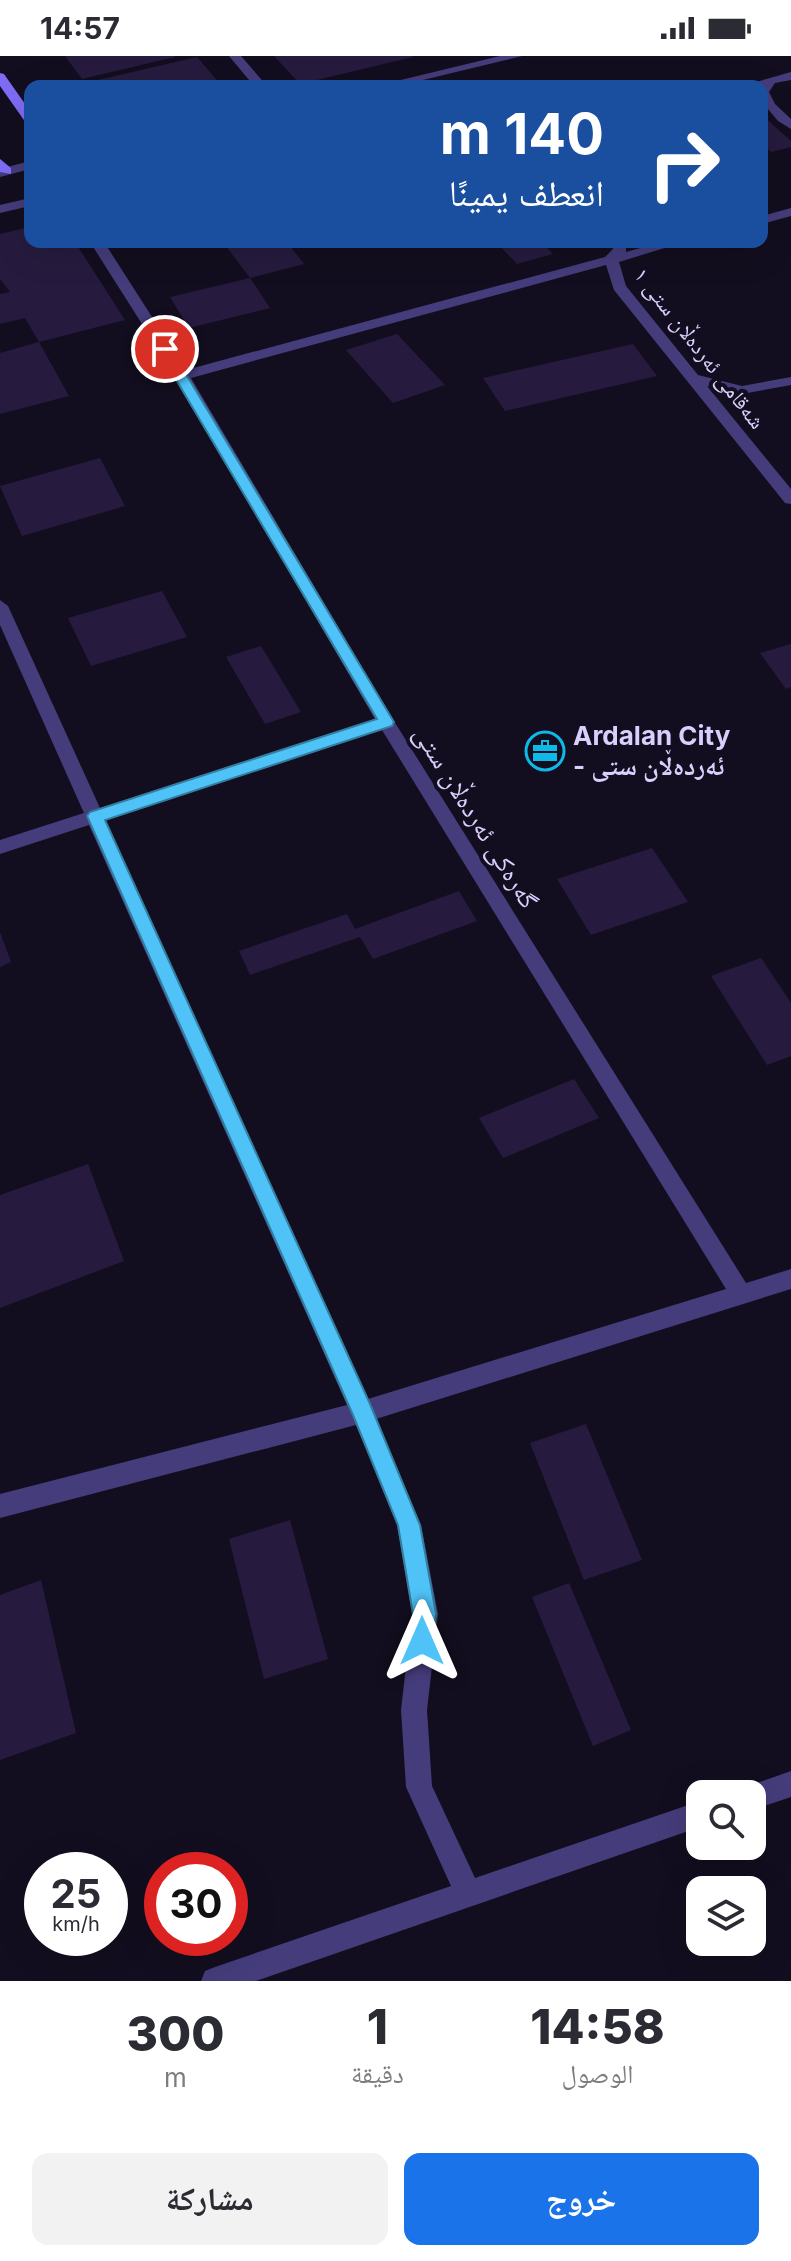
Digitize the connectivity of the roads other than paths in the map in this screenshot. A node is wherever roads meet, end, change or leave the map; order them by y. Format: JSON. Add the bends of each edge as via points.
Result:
{"nodes":[{"id":1,"x":235,"y":56,"type":"edge"},
{"id":2,"x":516,"y":56,"type":"edge"},
{"id":3,"x":477,"y":60,"type":"edge"},
{"id":4,"x":791,"y":76,"type":"edge"},
{"id":5,"x":0,"y":77,"type":"edge"},
{"id":6,"x":256,"y":80,"type":"edge"},
{"id":7,"x":404,"y":80,"type":"edge"},
{"id":8,"x":771,"y":80,"type":"junction"},
{"id":9,"x":768,"y":81,"type":"edge"},
{"id":10,"x":768,"y":84,"type":"edge"},
{"id":11,"x":768,"y":102,"type":"edge"},
{"id":12,"x":24,"y":111,"type":"edge"},
{"id":13,"x":791,"y":125,"type":"edge"},
{"id":14,"x":24,"y":166,"type":"edge"},
{"id":15,"x":2,"y":169,"type":"edge"},
{"id":16,"x":24,"y":203,"type":"edge"},
{"id":17,"x":0,"y":209,"type":"edge"},
{"id":18,"x":791,"y":212,"type":"edge"},
{"id":19,"x":768,"y":218,"type":"edge"},
{"id":20,"x":101,"y":248,"type":"edge"},
{"id":21,"x":620,"y":248,"type":"edge"},
{"id":22,"x":654,"y":248,"type":"edge"},
{"id":23,"x":611,"y":259,"type":"junction"},
{"id":24,"x":182,"y":376,"type":"junction"},
{"id":25,"x":693,"y":378,"type":"junction"},
{"id":26,"x":791,"y":381,"type":"edge"},
{"id":27,"x":791,"y":499,"type":"edge"},
{"id":28,"x":0,"y":606,"type":"edge"},
{"id":29,"x":386,"y":722,"type":"junction"},
{"id":30,"x":96,"y":816,"type":"junction"},
{"id":31,"x":0,"y":847,"type":"edge"},
{"id":32,"x":791,"y":1279,"type":"edge"},
{"id":33,"x":741,"y":1294,"type":"junction"},
{"id":34,"x":362,"y":1412,"type":"junction"},
{"id":35,"x":0,"y":1506,"type":"edge"},
{"id":36,"x":791,"y":1784,"type":"edge"},
{"id":37,"x":766,"y":1792,"type":"edge"},
{"id":38,"x":686,"y":1819,"type":"edge"},
{"id":39,"x":468,"y":1892,"type":"junction"},
{"id":40,"x":215,"y":1981,"type":"edge"}],
"edges":[{"from":1,"to":6,"type":"street"},
{"from":2,"to":3,"type":"street"},
{"from":3,"to":7,"type":"street"},
{"from":4,"to":8,"type":"street"},
{"from":5,"to":12,"type":"street"},
{"from":8,"to":9,"type":"street"},
{"from":8,"to":10,"type":"street"},
{"from":11,"to":13,"type":"street"},
{"from":14,"to":15,"type":"street"},
{"from":16,"to":17,"type":"street"},
{"from":18,"to":19,"type":"street"},
{"from":20,"to":24,"type":"street","name":"گەرەکی ئەردەڵان ستی"},
{"from":21,"to":23,"type":"street"},
{"from":22,"to":23,"type":"street"},
{"from":23,"to":24,"type":"street"},
{"from":23,"to":25,"type":"street","name":"شەقامی ئەردەڵان ستی ١","via":[[619,287]]},
{"from":24,"to":29,"type":"street","name":"گەرەکی ئەردەڵان ستی"},
{"from":25,"to":26,"type":"street","via":[[742,390]]},
{"from":25,"to":27,"type":"street","name":"شەقامی ئەردەڵان ستی ١"},
{"from":28,"to":30,"type":"street"},
{"from":29,"to":30,"type":"street"},
{"from":29,"to":33,"type":"street","name":"گەرەکی ئەردەڵان ستی"},
{"from":30,"to":31,"type":"street"},
{"from":30,"to":34,"type":"street"},
{"from":32,"to":33,"type":"street"},
{"from":33,"to":34,"type":"street"},
{"from":34,"to":35,"type":"street"},
{"from":34,"to":39,"type":"street","via":[[409,1525],[425,1614],[414,1710],[419,1787]]},
{"from":36,"to":37,"type":"street"},
{"from":38,"to":39,"type":"street"},
{"from":39,"to":40,"type":"street"}]}
